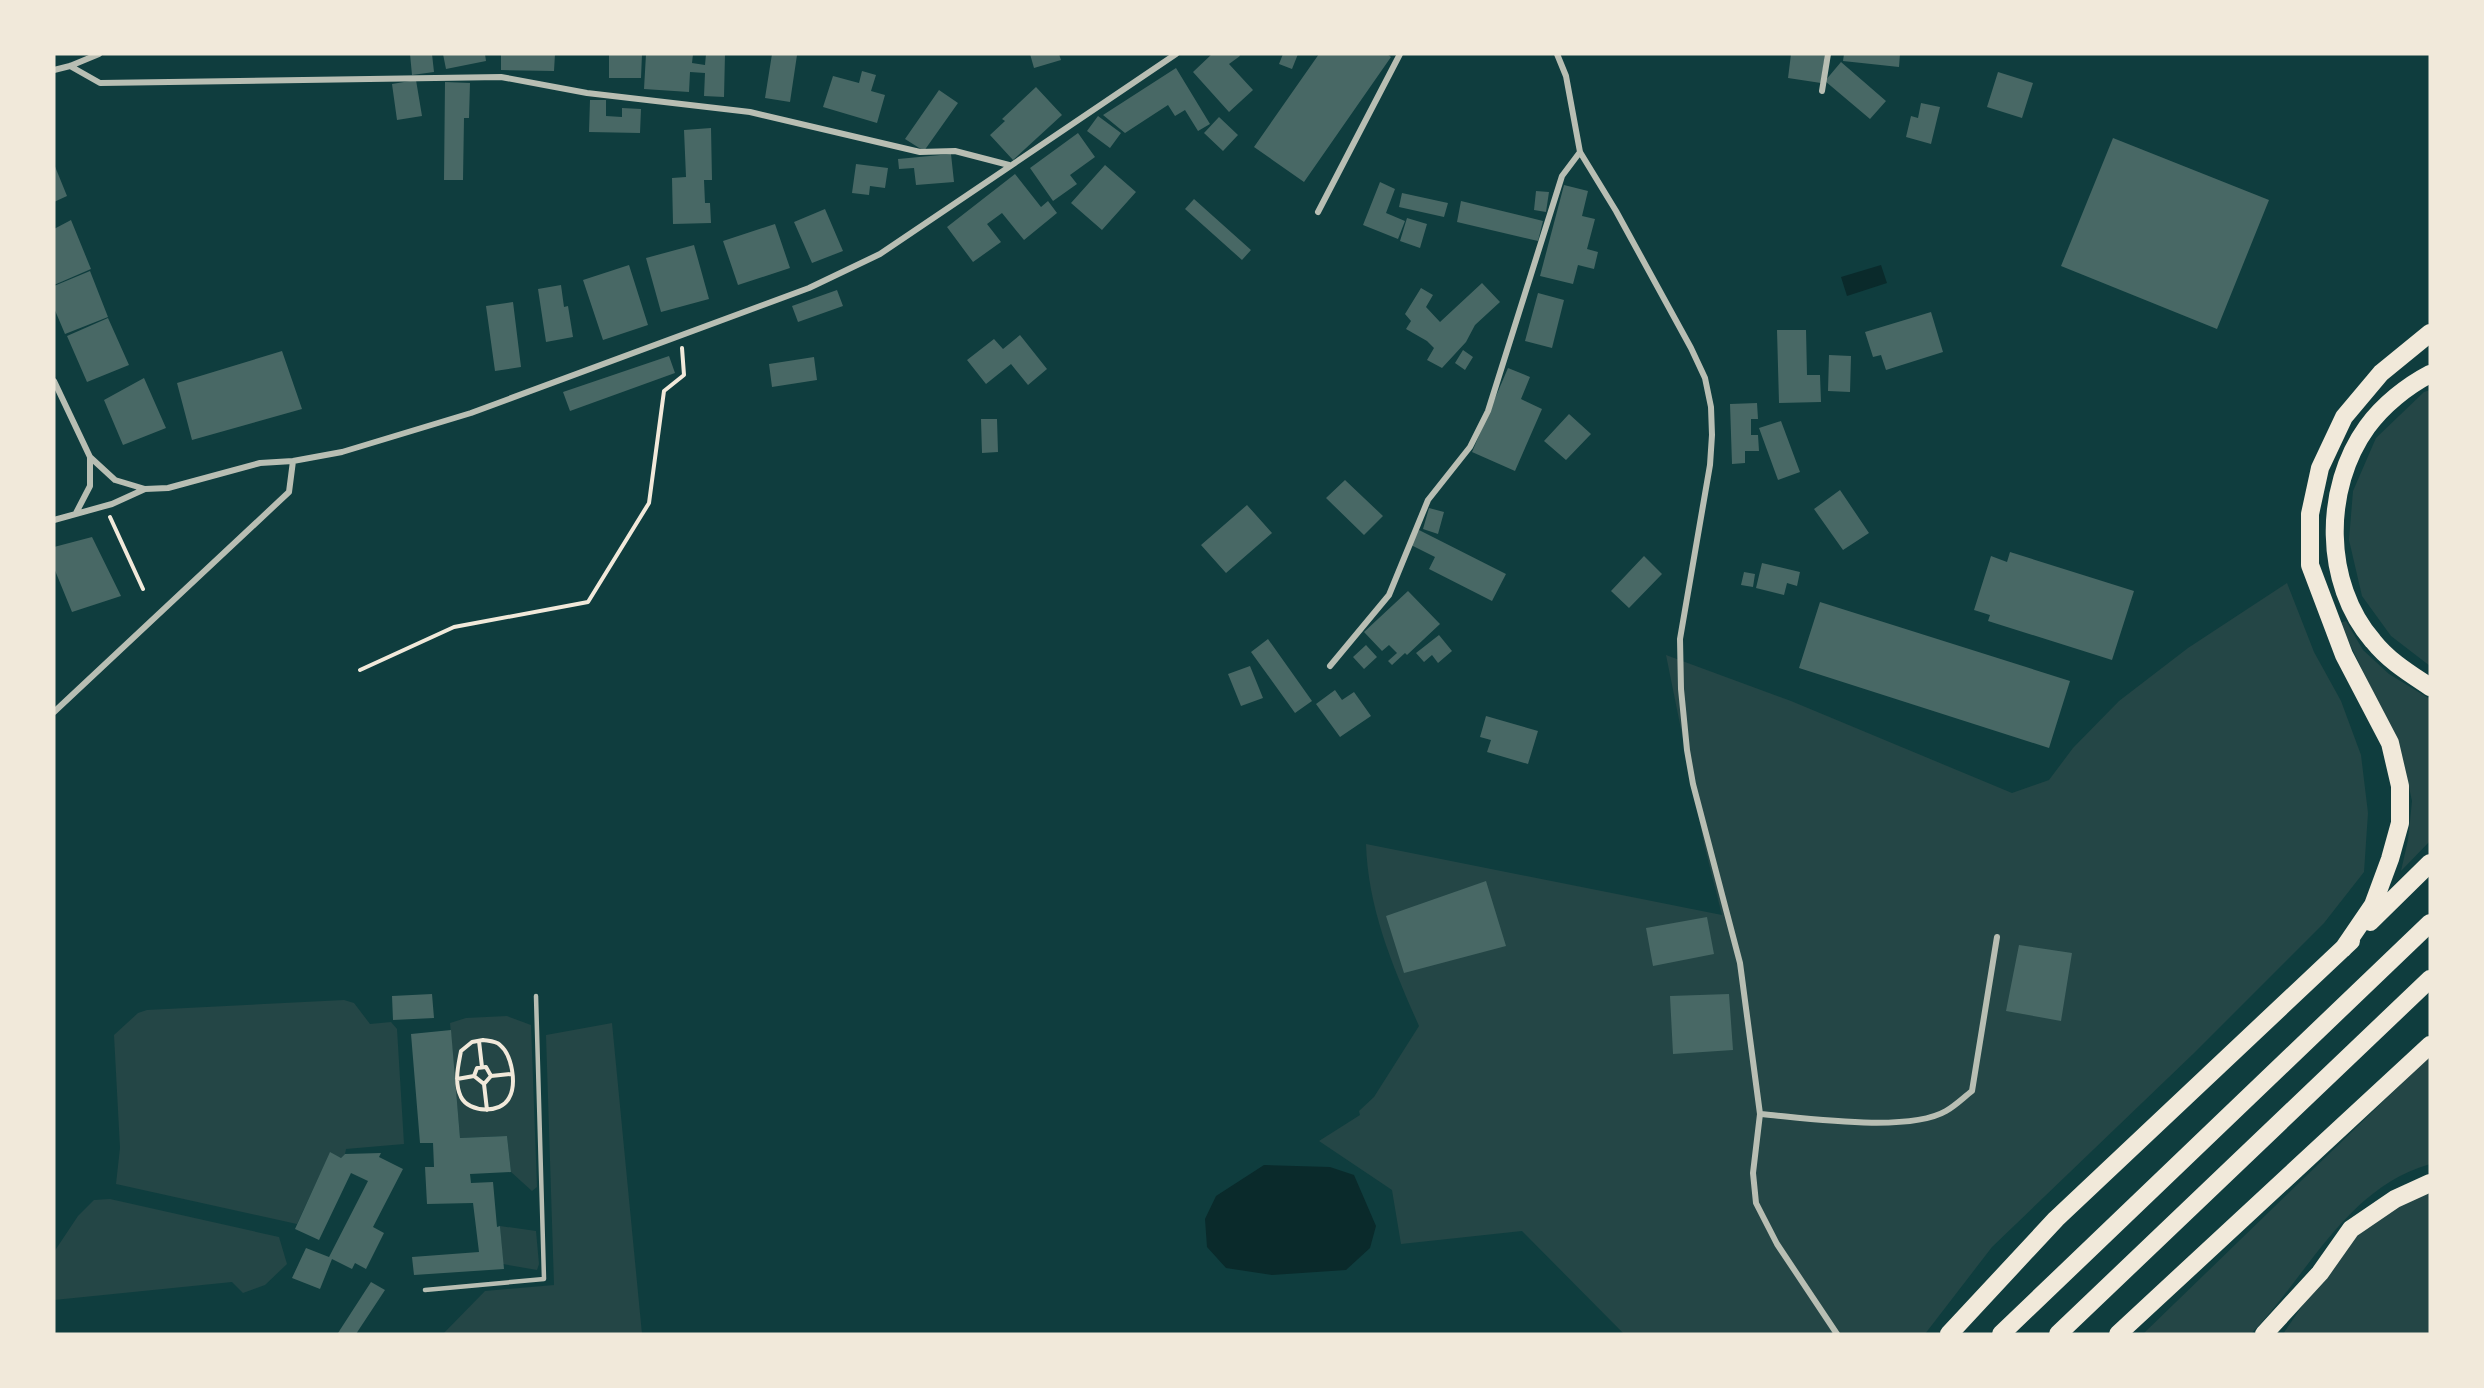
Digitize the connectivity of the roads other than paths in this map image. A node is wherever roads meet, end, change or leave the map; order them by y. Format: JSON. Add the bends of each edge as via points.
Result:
{"nodes":[{"id":1,"x":99,"y":54,"type":"edge"},
{"id":2,"x":1176,"y":54,"type":"edge"},
{"id":3,"x":1400,"y":54,"type":"edge"},
{"id":4,"x":1557,"y":54,"type":"edge"},
{"id":5,"x":1828,"y":54,"type":"edge"},
{"id":6,"x":70,"y":66,"type":"junction"},
{"id":7,"x":54,"y":70,"type":"edge"},
{"id":8,"x":1822,"y":91,"type":"dead end"},
{"id":9,"x":1580,"y":152,"type":"junction"},
{"id":10,"x":1009,"y":165,"type":"junction"},
{"id":11,"x":1318,"y":212,"type":"dead end"},
{"id":12,"x":2430,"y":333,"type":"edge"},
{"id":13,"x":2430,"y":374,"type":"edge"},
{"id":14,"x":54,"y":381,"type":"edge"},
{"id":15,"x":90,"y":457,"type":"junction"},
{"id":16,"x":293,"y":461,"type":"junction"},
{"id":17,"x":145,"y":489,"type":"junction"},
{"id":18,"x":76,"y":513,"type":"junction"},
{"id":19,"x":54,"y":520,"type":"edge"},
{"id":20,"x":1330,"y":666,"type":"dead end"},
{"id":21,"x":2430,"y":687,"type":"edge"},
{"id":22,"x":54,"y":712,"type":"edge"},
{"id":23,"x":2430,"y":863,"type":"edge"},
{"id":24,"x":2430,"y":923,"type":"edge"},
{"id":25,"x":1997,"y":937,"type":"dead end"},
{"id":26,"x":2343,"y":949,"type":"junction"},
{"id":27,"x":2430,"y":979,"type":"edge"},
{"id":28,"x":536,"y":996,"type":"dead end"},
{"id":29,"x":2430,"y":1045,"type":"edge"},
{"id":30,"x":1760,"y":1114,"type":"junction"},
{"id":31,"x":2430,"y":1183,"type":"edge"},
{"id":32,"x":425,"y":1290,"type":"dead end"},
{"id":33,"x":1837,"y":1334,"type":"edge"},
{"id":34,"x":1949,"y":1334,"type":"edge"},
{"id":35,"x":2001,"y":1334,"type":"edge"},
{"id":36,"x":2058,"y":1334,"type":"edge"},
{"id":37,"x":2118,"y":1334,"type":"edge"},
{"id":38,"x":2264,"y":1334,"type":"edge"}],
"edges":[{"from":1,"to":6,"type":"street"},
{"from":2,"to":10,"type":"street"},
{"from":3,"to":11,"type":"street"},
{"from":4,"to":9,"type":"street","via":[[1566,76]]},
{"from":5,"to":8,"type":"street"},
{"from":6,"to":7,"type":"street"},
{"from":6,"to":10,"type":"street","via":[[100,83],[501,77],[587,93],[750,112],[920,152],[955,151]]},
{"from":9,"to":20,"type":"street","via":[[1562,176],[1484,420],[1470,447],[1428,500],[1389,595]]},
{"from":9,"to":30,"type":"street","via":[[1691,348],[1705,378],[1711,407],[1710,465],[1680,639],[1681,688],[1687,750],[1740,963]]},
{"from":10,"to":16,"type":"street","via":[[909,235],[809,288],[471,413],[342,452]]},
{"from":12,"to":26,"type":"highway","via":[[2381,373],[2344,417],[2320,468],[2310,514],[2310,565],[2344,655],[2390,743],[2400,786],[2400,823],[2390,859],[2373,905]]},
{"from":13,"to":21,"type":"highway","via":[[2401,392],[2367,427],[2344,471],[2335,516],[2337,561],[2345,596],[2371,640],[2396,666]]},
{"from":14,"to":15,"type":"street"},
{"from":15,"to":17,"type":"street","via":[[115,480]]},
{"from":15,"to":18,"type":"street","via":[[90,486]]},
{"from":16,"to":17,"type":"street","via":[[260,463],[168,488]]},
{"from":16,"to":22,"type":"street","via":[[290,492]]},
{"from":17,"to":18,"type":"street"},
{"from":18,"to":19,"type":"street"},
{"from":23,"to":26,"type":"highway"},
{"from":24,"to":35,"type":"highway"},
{"from":25,"to":30,"type":"street","via":[[1972,1091],[1945,1112],[1916,1121],[1886,1123]]},
{"from":26,"to":34,"type":"highway","via":[[2056,1219]]},
{"from":27,"to":36,"type":"highway"},
{"from":28,"to":32,"type":"lane","via":[[544,1280]]},
{"from":29,"to":37,"type":"highway"},
{"from":30,"to":33,"type":"street","via":[[1753,1173],[1756,1203],[1777,1244]]},
{"from":31,"to":38,"type":"highway","via":[[2395,1199],[2351,1229],[2320,1273]]}]}
